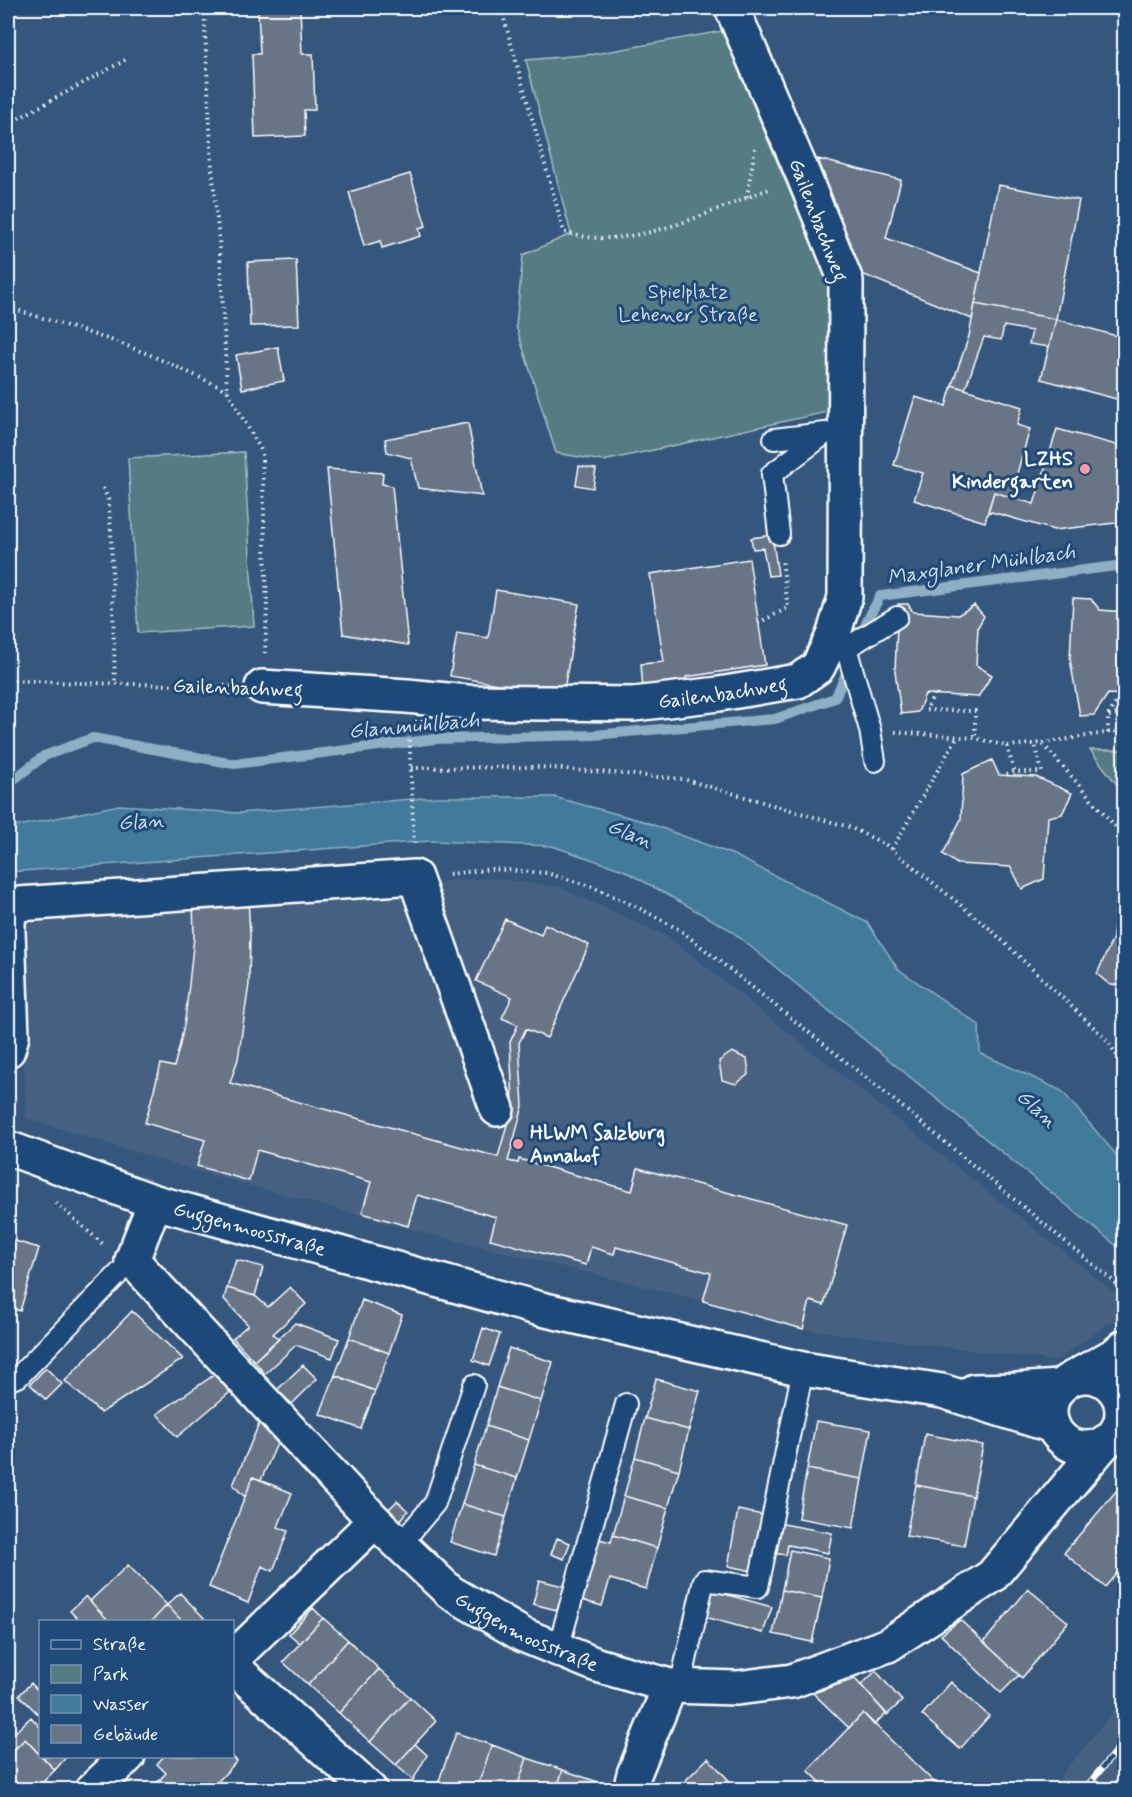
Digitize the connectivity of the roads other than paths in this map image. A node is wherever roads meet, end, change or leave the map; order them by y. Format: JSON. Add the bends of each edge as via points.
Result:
{"nodes":[{"id":1,"x":732,"y":8,"type":"edge"},
{"id":2,"x":836,"y":432,"type":"junction"},
{"id":3,"x":774,"y":439,"type":"dead end"},
{"id":4,"x":779,"y":534,"type":"road end"},
{"id":5,"x":897,"y":617,"type":"dead end"},
{"id":6,"x":845,"y":650,"type":"junction"},
{"id":7,"x":262,"y":687,"type":"road end"},
{"id":8,"x":875,"y":761,"type":"dead end"},
{"id":9,"x":8,"y":925,"type":"edge"},
{"id":10,"x":8,"y":931,"type":"edge"},
{"id":11,"x":8,"y":1050,"type":"edge"},
{"id":12,"x":497,"y":1109,"type":"dead end"},
{"id":13,"x":8,"y":1148,"type":"edge"},
{"id":14,"x":155,"y":1202,"type":"junction"},
{"id":15,"x":132,"y":1260,"type":"junction"},
{"id":16,"x":1120,"y":1351,"type":"edge"},
{"id":17,"x":802,"y":1369,"type":"junction"},
{"id":18,"x":8,"y":1380,"type":"edge"},
{"id":19,"x":1066,"y":1382,"type":"junction"},
{"id":20,"x":474,"y":1385,"type":"dead end"},
{"id":21,"x":942,"y":1391,"type":"junction"},
{"id":22,"x":626,"y":1404,"type":"dead end"},
{"id":23,"x":1118,"y":1420,"type":"edge"},
{"id":24,"x":1060,"y":1434,"type":"junction"},
{"id":25,"x":1059,"y":1496,"type":"junction"},
{"id":26,"x":375,"y":1521,"type":"junction"},
{"id":27,"x":400,"y":1545,"type":"junction"},
{"id":28,"x":558,"y":1649,"type":"junction"},
{"id":29,"x":234,"y":1657,"type":"edge"},
{"id":30,"x":234,"y":1668,"type":"edge"},
{"id":31,"x":675,"y":1687,"type":"junction"},
{"id":32,"x":126,"y":1758,"type":"edge"},
{"id":33,"x":92,"y":1790,"type":"edge"},
{"id":34,"x":370,"y":1790,"type":"edge"},
{"id":35,"x":630,"y":1790,"type":"edge"}],
"edges":[{"from":1,"to":2,"type":"street","name":"Gailenbachweg","via":[[846,281]]},
{"from":2,"to":3,"type":"lane"},
{"from":2,"to":4,"type":"lane","via":[[772,474]]},
{"from":2,"to":6,"type":"street","name":"Gailenbachweg"},
{"from":5,"to":6,"type":"lane"},
{"from":6,"to":7,"type":"street","name":"Gailenbachweg","via":[[798,681],[634,704],[467,702]]},
{"from":6,"to":8,"type":"lane","via":[[870,730]]},
{"from":9,"to":12,"type":"street","via":[[9,912],[19,904],[212,891],[415,866]]},
{"from":10,"to":11,"type":"street","via":[[12,1036]]},
{"from":13,"to":14,"type":"street","name":"Guggenmoosstraße"},
{"from":14,"to":15,"type":"street","name":"Guggenmoosstraße"},
{"from":14,"to":17,"type":"street","name":"Guggenmoosstraße","via":[[537,1308]]},
{"from":15,"to":18,"type":"lane","via":[[18,1377]]},
{"from":15,"to":26,"type":"street","name":"Guggenmoosstraße"},
{"from":16,"to":19,"type":"street"},
{"from":16,"to":23,"type":"street"},
{"from":17,"to":21,"type":"street","name":"Guggenmoosstraße"},
{"from":17,"to":31,"type":"lane","via":[[758,1587],[704,1580]]},
{"from":19,"to":21,"type":"street","name":"Guggenmoosstraße","via":[[1016,1390]]},
{"from":19,"to":23,"type":"street","name":"Guggenmoosstraße","via":[[1092,1376],[1112,1387]]},
{"from":19,"to":24,"type":"street","via":[[1053,1396],[1050,1407]]},
{"from":20,"to":27,"type":"lane","via":[[435,1503]]},
{"from":21,"to":24,"type":"street","name":"Guggenmoosstraße"},
{"from":22,"to":28,"type":"lane"},
{"from":23,"to":24,"type":"street","name":"Guggenmoosstraße","via":[[1096,1446],[1076,1447]]},
{"from":23,"to":25,"type":"street","name":"Guggenmoosstraße"},
{"from":24,"to":25,"type":"street"},
{"from":25,"to":31,"type":"street","name":"Guggenmoosstraße","via":[[992,1576],[888,1645],[792,1681],[737,1688]]},
{"from":26,"to":27,"type":"street","name":"Guggenmoosstraße"},
{"from":26,"to":29,"type":"street"},
{"from":27,"to":28,"type":"street","name":"Guggenmoosstraße","via":[[450,1592],[523,1635]]},
{"from":28,"to":31,"type":"street","name":"Guggenmoosstraße","via":[[597,1665]]},
{"from":30,"to":34,"type":"street"},
{"from":31,"to":35,"type":"street"},
{"from":32,"to":33,"type":"street"}]}
